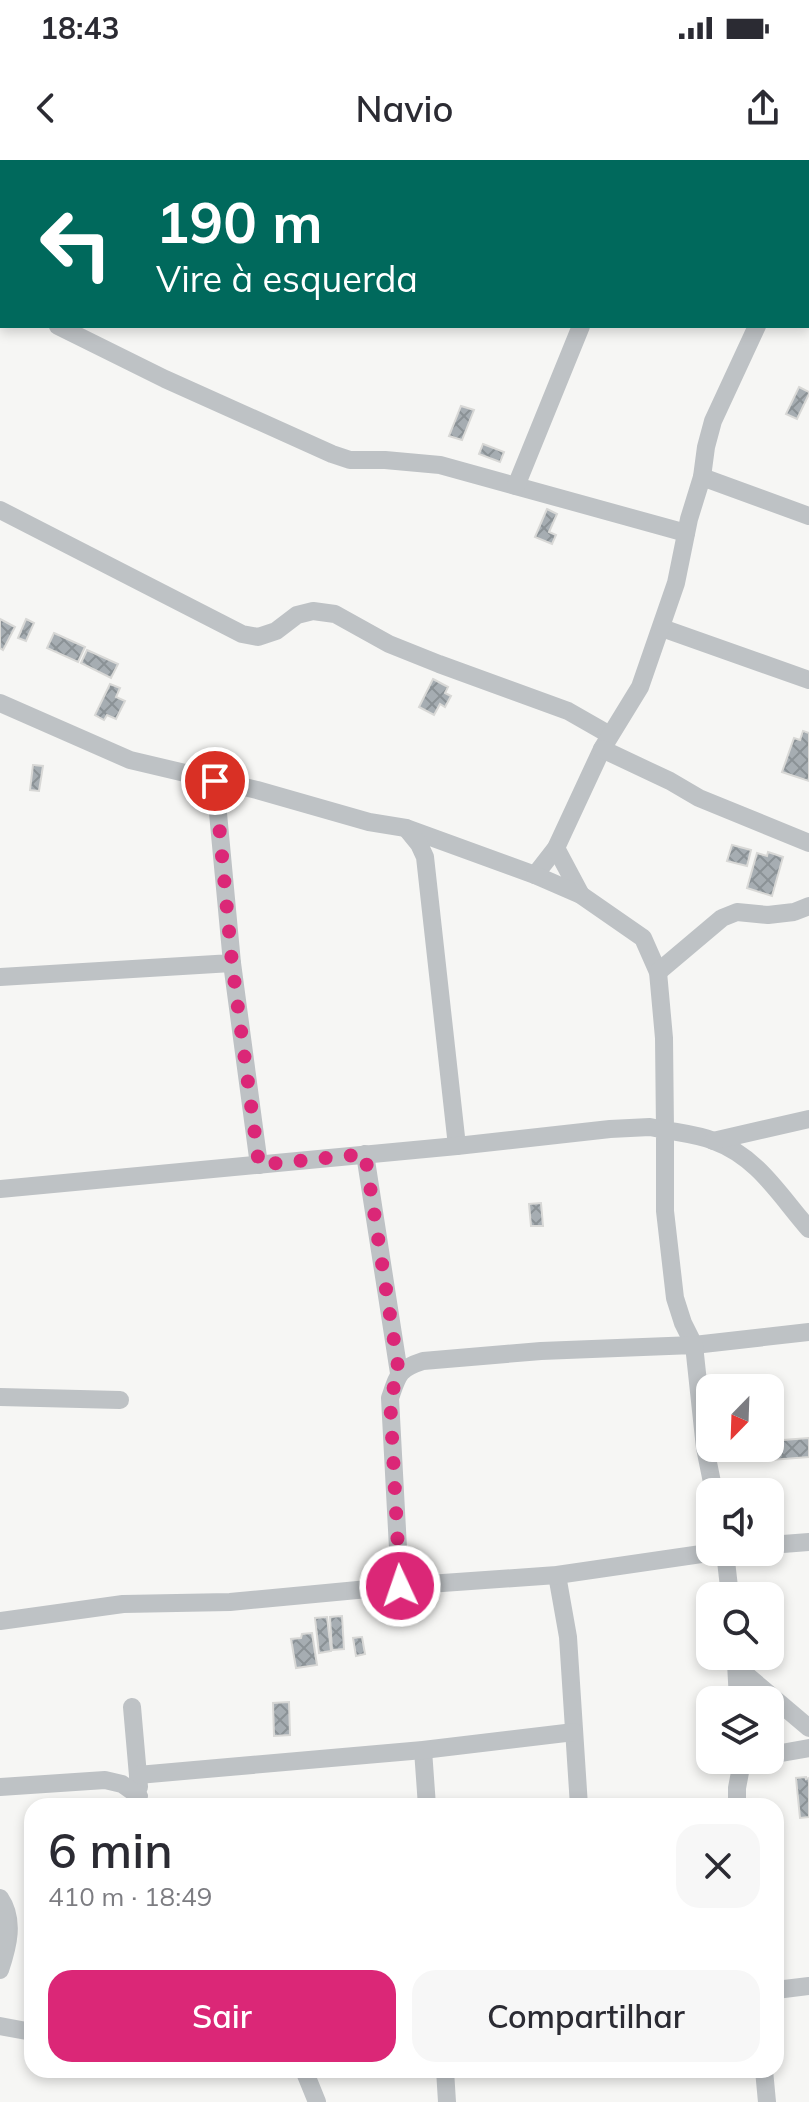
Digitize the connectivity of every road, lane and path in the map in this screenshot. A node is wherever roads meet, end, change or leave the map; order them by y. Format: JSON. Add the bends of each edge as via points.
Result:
{"nodes":[{"id":1,"x":62,"y":328,"type":"edge"},
{"id":2,"x":580,"y":328,"type":"edge"},
{"id":3,"x":742,"y":328,"type":"edge"},
{"id":4,"x":756,"y":328,"type":"edge"},
{"id":5,"x":749,"y":344,"type":"junction"},
{"id":6,"x":702,"y":477,"type":"junction"},
{"id":7,"x":516,"y":486,"type":"junction"},
{"id":8,"x":0,"y":510,"type":"edge"},
{"id":9,"x":809,"y":516,"type":"edge"},
{"id":10,"x":686,"y":533,"type":"junction"},
{"id":11,"x":662,"y":628,"type":"junction"},
{"id":12,"x":809,"y":680,"type":"edge"},
{"id":13,"x":0,"y":703,"type":"edge"},
{"id":14,"x":606,"y":742,"type":"junction"},
{"id":15,"x":215,"y":781,"type":"junction"},
{"id":16,"x":406,"y":828,"type":"junction"},
{"id":17,"x":444,"y":841,"type":"junction"},
{"id":18,"x":809,"y":843,"type":"edge"},
{"id":19,"x":556,"y":848,"type":"junction"},
{"id":20,"x":425,"y":857,"type":"junction"},
{"id":21,"x":535,"y":875,"type":"junction"},
{"id":22,"x":581,"y":895,"type":"junction"},
{"id":23,"x":809,"y":906,"type":"edge"},
{"id":24,"x":232,"y":963,"type":"junction"},
{"id":25,"x":658,"y":972,"type":"junction"},
{"id":26,"x":0,"y":977,"type":"edge"},
{"id":27,"x":809,"y":1119,"type":"edge"},
{"id":28,"x":665,"y":1130,"type":"junction"},
{"id":29,"x":713,"y":1141,"type":"junction"},
{"id":30,"x":457,"y":1146,"type":"junction"},
{"id":31,"x":365,"y":1154,"type":"junction"},
{"id":32,"x":259,"y":1165,"type":"junction"},
{"id":33,"x":0,"y":1189,"type":"edge"},
{"id":34,"x":809,"y":1229,"type":"edge"},
{"id":35,"x":809,"y":1332,"type":"edge"},
{"id":36,"x":694,"y":1345,"type":"junction"},
{"id":37,"x":399,"y":1373,"type":"junction"},
{"id":38,"x":0,"y":1397,"type":"edge"},
{"id":39,"x":120,"y":1400,"type":"dead end"},
{"id":40,"x":711,"y":1478,"type":"edge"},
{"id":41,"x":809,"y":1542,"type":"edge"},
{"id":42,"x":784,"y":1544,"type":"edge"},
{"id":43,"x":696,"y":1555,"type":"edge"},
{"id":44,"x":557,"y":1575,"type":"junction"},
{"id":45,"x":400,"y":1586,"type":"junction"},
{"id":46,"x":0,"y":1621,"type":"edge"},
{"id":47,"x":745,"y":1670,"type":"edge"},
{"id":48,"x":132,"y":1707,"type":"dead end"},
{"id":49,"x":809,"y":1728,"type":"edge"},
{"id":50,"x":574,"y":1732,"type":"junction"},
{"id":51,"x":809,"y":1748,"type":"edge"},
{"id":52,"x":423,"y":1750,"type":"junction"},
{"id":53,"x":784,"y":1752,"type":"edge"},
{"id":54,"x":742,"y":1774,"type":"edge"},
{"id":55,"x":138,"y":1775,"type":"junction"},
{"id":56,"x":0,"y":1787,"type":"edge"},
{"id":57,"x":137,"y":1798,"type":"edge"},
{"id":58,"x":140,"y":1798,"type":"edge"},
{"id":59,"x":426,"y":1798,"type":"edge"},
{"id":60,"x":578,"y":1798,"type":"edge"},
{"id":61,"x":737,"y":1798,"type":"edge"},
{"id":62,"x":0,"y":1898,"type":"edge"},
{"id":63,"x":0,"y":1970,"type":"edge"},
{"id":64,"x":809,"y":1986,"type":"edge"},
{"id":65,"x":784,"y":1989,"type":"edge"},
{"id":66,"x":0,"y":2026,"type":"edge"},
{"id":67,"x":24,"y":2030,"type":"edge"},
{"id":68,"x":307,"y":2078,"type":"edge"},
{"id":69,"x":446,"y":2078,"type":"edge"},
{"id":70,"x":765,"y":2078,"type":"edge"},
{"id":71,"x":317,"y":2102,"type":"edge"},
{"id":72,"x":447,"y":2102,"type":"edge"},
{"id":73,"x":767,"y":2102,"type":"edge"}],
"edges":[{"from":1,"to":7,"type":"street","via":[[332,454],[350,460],[440,465]]},
{"from":2,"to":7,"type":"street"},
{"from":3,"to":5,"type":"street"},
{"from":4,"to":5,"type":"street"},
{"from":5,"to":6,"type":"street","via":[[713,421]]},
{"from":6,"to":9,"type":"street"},
{"from":6,"to":10,"type":"street"},
{"from":7,"to":10,"type":"street"},
{"from":8,"to":14,"type":"street","via":[[242,634],[258,637],[313,611],[335,614],[389,644],[568,711]]},
{"from":10,"to":11,"type":"street"},
{"from":11,"to":12,"type":"street"},
{"from":11,"to":14,"type":"street","via":[[640,687]]},
{"from":13,"to":15,"type":"street","via":[[130,760]]},
{"from":14,"to":18,"type":"street","via":[[699,798]]},
{"from":14,"to":19,"type":"street"},
{"from":15,"to":16,"type":"street"},
{"from":15,"to":24,"type":"street"},
{"from":16,"to":17,"type":"street"},
{"from":16,"to":20,"type":"street"},
{"from":17,"to":20,"type":"street"},
{"from":17,"to":21,"type":"street"},
{"from":19,"to":21,"type":"street"},
{"from":19,"to":22,"type":"street"},
{"from":20,"to":30,"type":"street"},
{"from":21,"to":22,"type":"street"},
{"from":22,"to":25,"type":"street","via":[[643,938]]},
{"from":23,"to":25,"type":"street","via":[[722,918]]},
{"from":24,"to":26,"type":"street"},
{"from":24,"to":32,"type":"street"},
{"from":25,"to":28,"type":"street"},
{"from":27,"to":29,"type":"street"},
{"from":28,"to":29,"type":"street"},
{"from":28,"to":30,"type":"street","via":[[610,1129]]},
{"from":28,"to":36,"type":"street","via":[[665,1211],[675,1298]]},
{"from":29,"to":34,"type":"street","via":[[761,1171]]},
{"from":30,"to":31,"type":"street"},
{"from":31,"to":32,"type":"street"},
{"from":31,"to":37,"type":"street"},
{"from":32,"to":33,"type":"street"},
{"from":35,"to":36,"type":"street"},
{"from":36,"to":37,"type":"street","via":[[423,1361]]},
{"from":36,"to":40,"type":"street"},
{"from":37,"to":45,"type":"street","via":[[390,1398]]},
{"from":38,"to":39,"type":"street"},
{"from":41,"to":42,"type":"street"},
{"from":43,"to":44,"type":"street"},
{"from":44,"to":45,"type":"street"},
{"from":44,"to":50,"type":"street","via":[[568,1637]]},
{"from":45,"to":46,"type":"street","via":[[230,1602],[123,1604]]},
{"from":47,"to":49,"type":"street"},
{"from":48,"to":55,"type":"street"},
{"from":50,"to":52,"type":"street"},
{"from":50,"to":60,"type":"street"},
{"from":51,"to":53,"type":"street"},
{"from":52,"to":55,"type":"street"},
{"from":52,"to":59,"type":"street"},
{"from":54,"to":61,"type":"street"},
{"from":55,"to":58,"type":"street"},
{"from":56,"to":57,"type":"street","via":[[105,1780],[122,1784]]},
{"from":62,"to":63,"type":"street","via":[[10,1918]]},
{"from":64,"to":65,"type":"street"},
{"from":66,"to":67,"type":"street"},
{"from":68,"to":71,"type":"street"},
{"from":69,"to":72,"type":"street"},
{"from":70,"to":73,"type":"street"}]}
